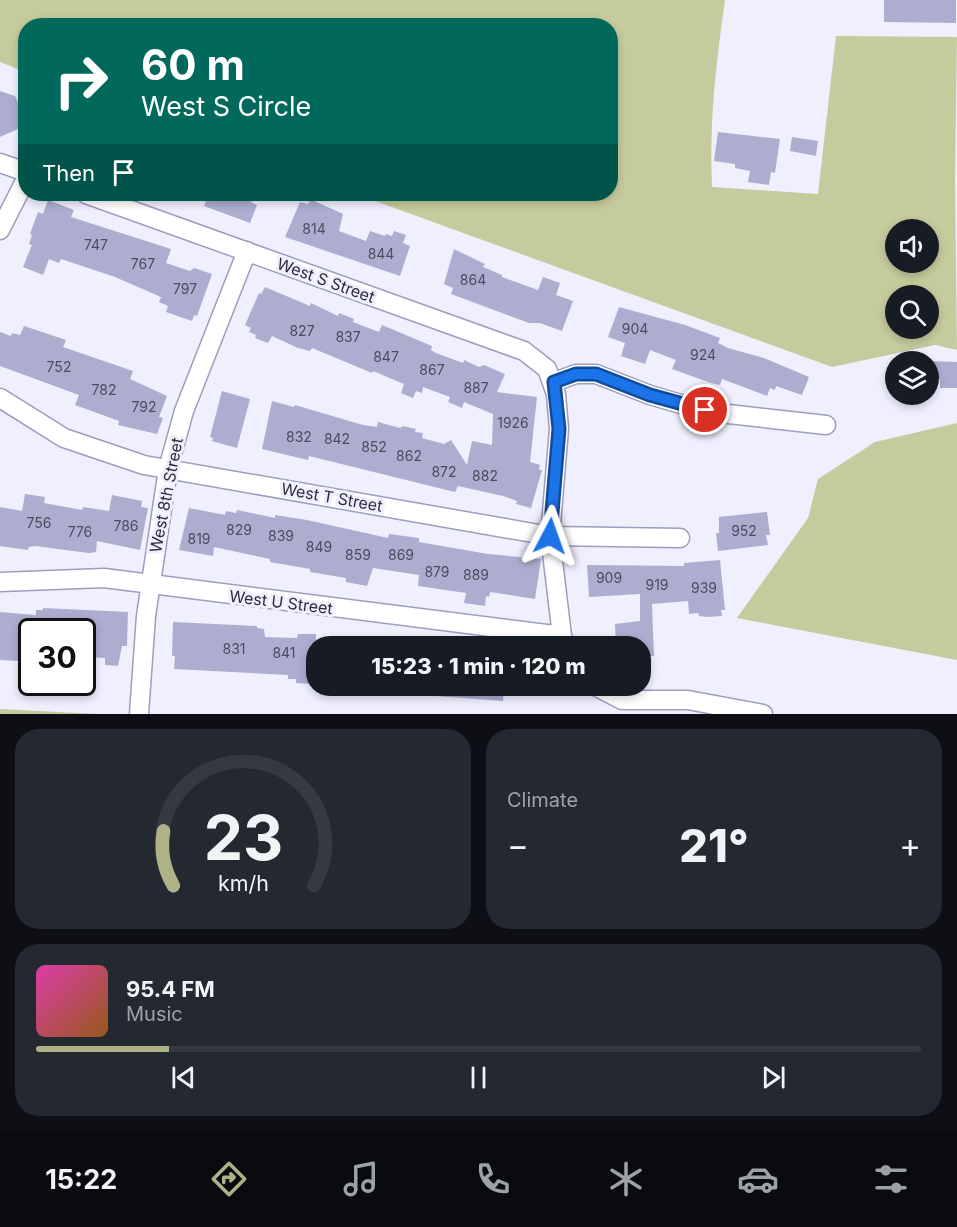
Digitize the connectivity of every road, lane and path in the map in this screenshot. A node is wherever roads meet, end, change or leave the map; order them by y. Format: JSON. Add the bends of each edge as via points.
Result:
{"nodes":[{"id":1,"x":0,"y":163,"type":"edge"},
{"id":2,"x":18,"y":169,"type":"edge"},
{"id":3,"x":18,"y":194,"type":"edge"},
{"id":4,"x":106,"y":201,"type":"edge"},
{"id":5,"x":0,"y":230,"type":"edge"},
{"id":6,"x":247,"y":251,"type":"junction"},
{"id":7,"x":554,"y":382,"type":"junction"},
{"id":8,"x":0,"y":398,"type":"edge"},
{"id":9,"x":826,"y":425,"type":"dead end"},
{"id":10,"x":168,"y":469,"type":"junction"},
{"id":11,"x":550,"y":536,"type":"junction"},
{"id":12,"x":680,"y":538,"type":"dead end"},
{"id":13,"x":0,"y":582,"type":"edge"},
{"id":14,"x":150,"y":586,"type":"junction"},
{"id":15,"x":526,"y":636,"type":"edge"},
{"id":16,"x":563,"y":636,"type":"edge"},
{"id":17,"x":614,"y":696,"type":"edge"},
{"id":18,"x":683,"y":707,"type":"edge"},
{"id":19,"x":139,"y":714,"type":"edge"},
{"id":20,"x":763,"y":714,"type":"edge"}],
"edges":[{"from":1,"to":2,"type":"street"},
{"from":3,"to":5,"type":"street"},
{"from":4,"to":6,"type":"street","name":"West S Street"},
{"from":6,"to":7,"type":"street","name":"West S Street","via":[[524,351],[547,369]]},
{"from":6,"to":10,"type":"street","name":"West 8th Street","via":[[184,411]]},
{"from":7,"to":9,"type":"street","via":[[576,374],[596,374],[692,407]]},
{"from":7,"to":11,"type":"street","via":[[559,429]]},
{"from":8,"to":10,"type":"street","name":"West T Street","via":[[64,438],[112,456]]},
{"from":10,"to":11,"type":"street","name":"West T Street"},
{"from":10,"to":14,"type":"street","name":"West 8th Street"},
{"from":11,"to":12,"type":"street","name":"West T Street"},
{"from":11,"to":16,"type":"street"},
{"from":13,"to":14,"type":"street","name":"West U Street","via":[[105,578]]},
{"from":14,"to":15,"type":"street","name":"West U Street"},
{"from":14,"to":19,"type":"street","name":"West 8th Street"},
{"from":17,"to":18,"type":"street"},
{"from":18,"to":20,"type":"street","via":[[718,704]]}]}
